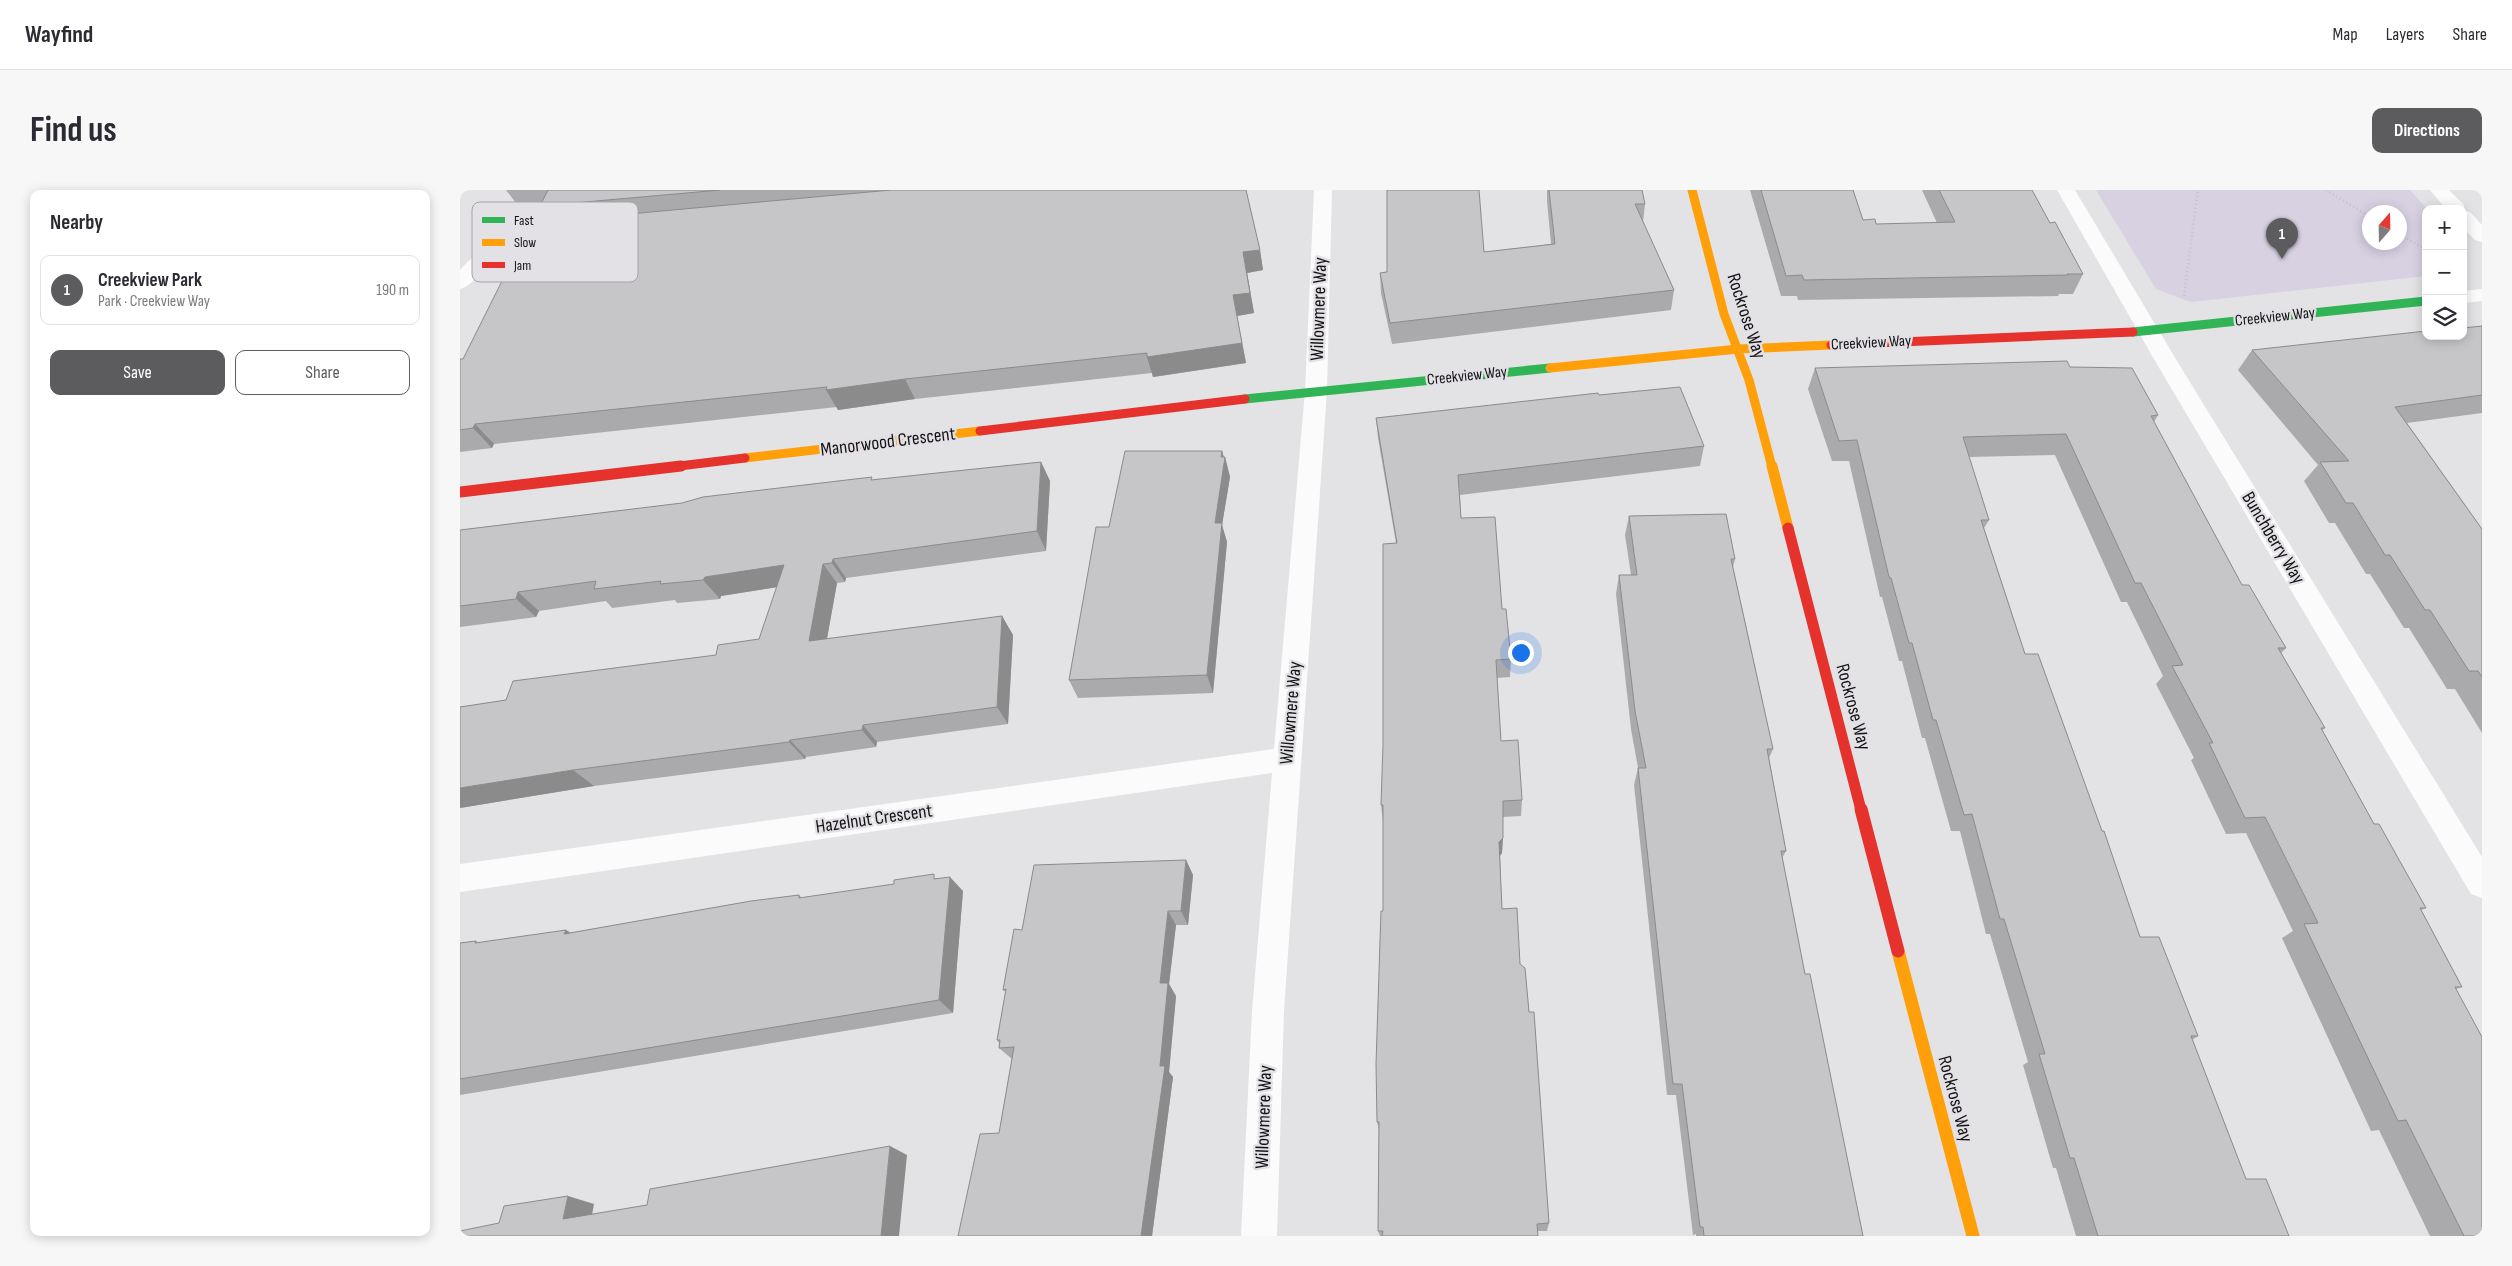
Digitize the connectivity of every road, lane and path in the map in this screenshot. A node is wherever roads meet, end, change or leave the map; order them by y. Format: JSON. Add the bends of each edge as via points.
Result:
{"nodes":[{"id":1,"x":1323,"y":190,"type":"edge"},
{"id":2,"x":1692,"y":190,"type":"edge"},
{"id":3,"x":2066,"y":190,"type":"edge"},
{"id":4,"x":2198,"y":190,"type":"edge"},
{"id":5,"x":2326,"y":190,"type":"edge"},
{"id":6,"x":2439,"y":190,"type":"edge"},
{"id":7,"x":2452,"y":205,"type":"edge"},
{"id":8,"x":2362,"y":212,"type":"edge"},
{"id":9,"x":2467,"y":220,"type":"edge"},
{"id":10,"x":2482,"y":236,"type":"edge"},
{"id":11,"x":2407,"y":239,"type":"edge"},
{"id":12,"x":2422,"y":247,"type":"edge"},
{"id":13,"x":472,"y":268,"type":"edge"},
{"id":14,"x":460,"y":283,"type":"edge"},
{"id":15,"x":2482,"y":295,"type":"edge"},
{"id":16,"x":2467,"y":297,"type":"edge"},
{"id":17,"x":2183,"y":299,"type":"dead end"},
{"id":18,"x":2422,"y":301,"type":"edge"},
{"id":19,"x":2148,"y":331,"type":"junction"},
{"id":20,"x":1738,"y":349,"type":"junction"},
{"id":21,"x":1316,"y":391,"type":"junction"},
{"id":22,"x":460,"y":492,"type":"edge"},
{"id":23,"x":1287,"y":758,"type":"junction"},
{"id":24,"x":460,"y":878,"type":"edge"},
{"id":25,"x":2482,"y":884,"type":"edge"},
{"id":26,"x":1259,"y":1236,"type":"edge"},
{"id":27,"x":1973,"y":1236,"type":"edge"}],
"edges":[{"from":1,"to":21,"type":"street","name":"Willowmere Way"},
{"from":2,"to":20,"type":"street","name":"Rockrose Way","via":[[1724,314]]},
{"from":3,"to":19,"type":"street","name":"Bunchberry Way"},
{"from":4,"to":17,"type":"path"},
{"from":5,"to":8,"type":"path"},
{"from":6,"to":7,"type":"street"},
{"from":9,"to":10,"type":"street"},
{"from":11,"to":12,"type":"path"},
{"from":13,"to":14,"type":"street"},
{"from":15,"to":16,"type":"street"},
{"from":18,"to":19,"type":"street","name":"Creekview Way"},
{"from":19,"to":20,"type":"street","name":"Creekview Way"},
{"from":19,"to":25,"type":"street","name":"Bunchberry Way"},
{"from":20,"to":21,"type":"street","name":"Creekview Way"},
{"from":20,"to":27,"type":"street","name":"Rockrose Way","via":[[1749,380]]},
{"from":21,"to":22,"type":"street","name":"Manorwood Crescent"},
{"from":21,"to":23,"type":"street","name":"Willowmere Way"},
{"from":23,"to":24,"type":"street","name":"Hazelnut Crescent"},
{"from":23,"to":26,"type":"street","name":"Willowmere Way","via":[[1268,1011]]}]}
